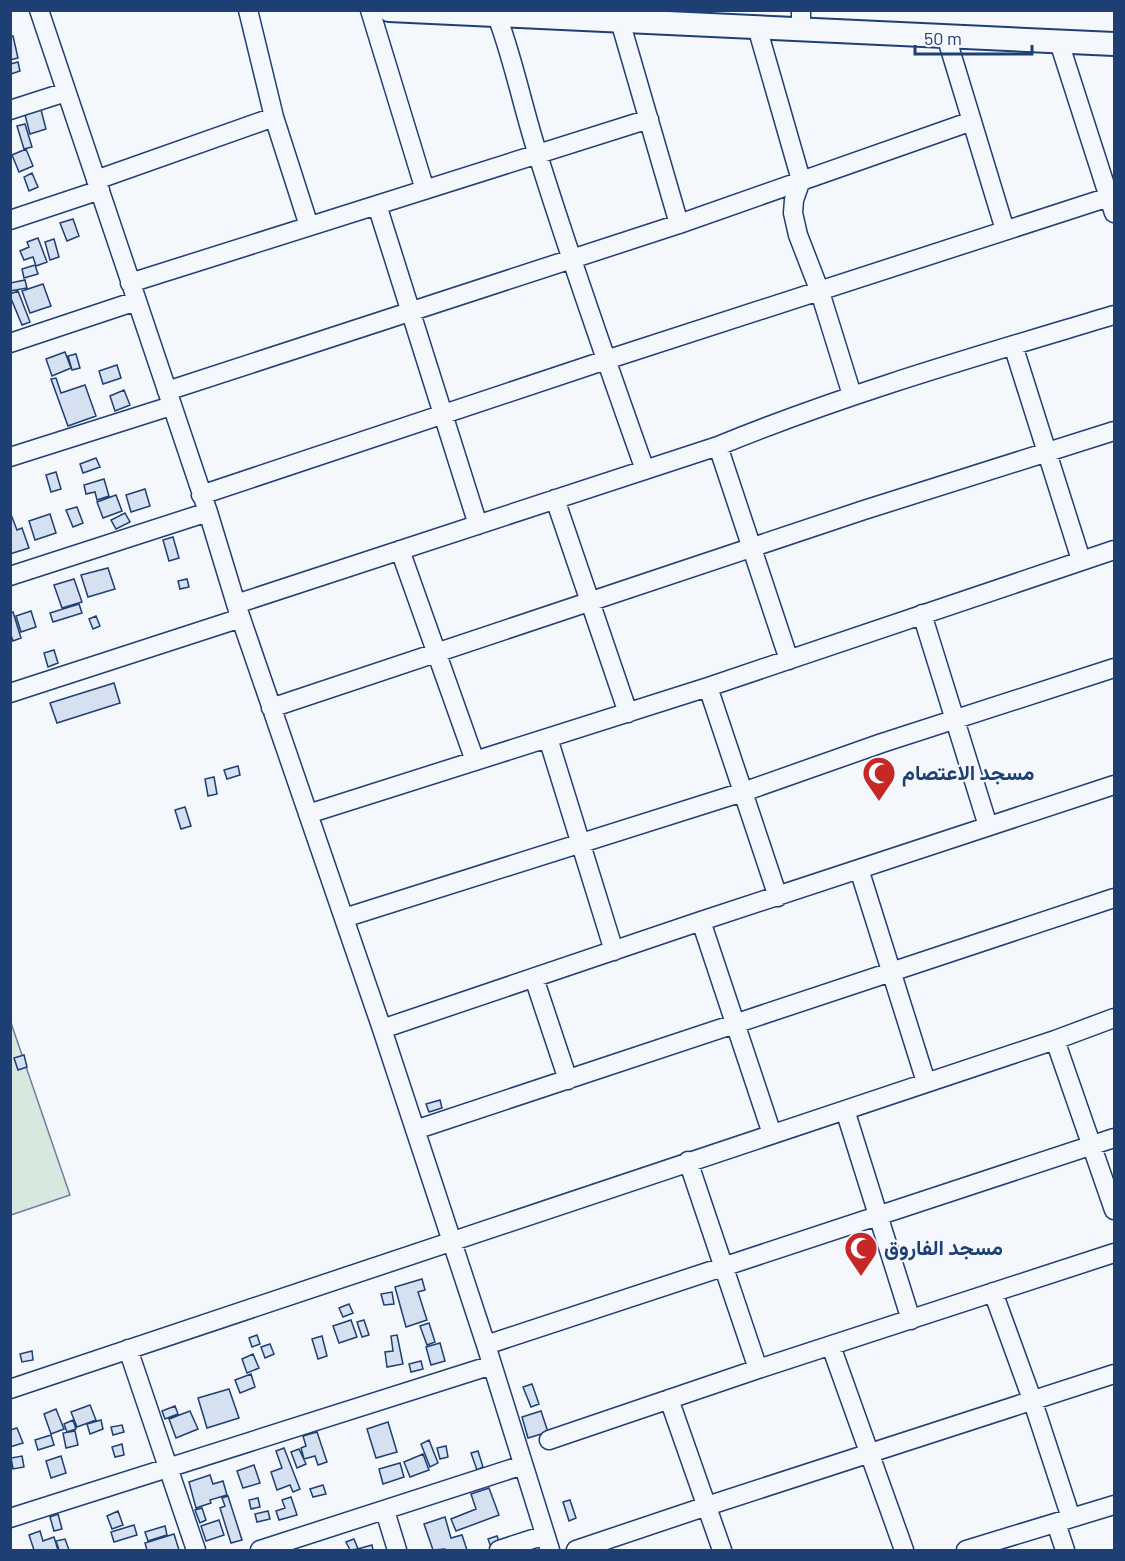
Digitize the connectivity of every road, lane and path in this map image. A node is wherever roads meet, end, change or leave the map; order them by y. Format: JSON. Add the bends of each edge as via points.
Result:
{"nodes":[{"id":1,"x":39,"y":10,"type":"edge"},
{"id":2,"x":248,"y":10,"type":"edge"},
{"id":3,"x":370,"y":10,"type":"edge"},
{"id":4,"x":390,"y":10,"type":"edge"},
{"id":5,"x":497,"y":16,"type":"junction"},
{"id":6,"x":801,"y":20,"type":"edge"},
{"id":7,"x":620,"y":21,"type":"junction"},
{"id":8,"x":757,"y":27,"type":"junction"},
{"id":9,"x":946,"y":36,"type":"junction"},
{"id":10,"x":1059,"y":42,"type":"junction"},
{"id":11,"x":1114,"y":44,"type":"edge"},
{"id":12,"x":66,"y":92,"type":"junction"},
{"id":13,"x":10,"y":110,"type":"edge"},
{"id":14,"x":274,"y":117,"type":"junction"},
{"id":15,"x":649,"y":119,"type":"junction"},
{"id":16,"x":972,"y":121,"type":"junction"},
{"id":17,"x":537,"y":154,"type":"junction"},
{"id":18,"x":801,"y":180,"type":"junction"},
{"id":19,"x":98,"y":185,"type":"junction"},
{"id":20,"x":425,"y":190,"type":"junction"},
{"id":21,"x":1112,"y":205,"type":"edge"},
{"id":22,"x":376,"y":206,"type":"junction"},
{"id":23,"x":10,"y":220,"type":"edge"},
{"id":24,"x":679,"y":224,"type":"junction"},
{"id":25,"x":309,"y":226,"type":"junction"},
{"id":26,"x":1005,"y":230,"type":"junction"},
{"id":27,"x":573,"y":260,"type":"junction"},
{"id":28,"x":130,"y":283,"type":"junction"},
{"id":29,"x":820,"y":292,"type":"junction"},
{"id":30,"x":136,"y":301,"type":"junction"},
{"id":31,"x":411,"y":312,"type":"junction"},
{"id":32,"x":1114,"y":315,"type":"edge"},
{"id":33,"x":10,"y":343,"type":"edge"},
{"id":34,"x":1012,"y":345,"type":"junction"},
{"id":35,"x":606,"y":360,"type":"junction"},
{"id":36,"x":852,"y":395,"type":"junction"},
{"id":37,"x":169,"y":399,"type":"junction"},
{"id":38,"x":444,"y":414,"type":"junction"},
{"id":39,"x":1114,"y":431,"type":"edge"},
{"id":40,"x":718,"y":446,"type":"junction"},
{"id":41,"x":1046,"y":452,"type":"junction"},
{"id":42,"x":10,"y":457,"type":"edge"},
{"id":43,"x":645,"y":470,"type":"junction"},
{"id":44,"x":201,"y":495,"type":"junction"},
{"id":45,"x":555,"y":499,"type":"junction"},
{"id":46,"x":208,"y":512,"type":"junction"},
{"id":47,"x":478,"y":525,"type":"junction"},
{"id":48,"x":752,"y":548,"type":"junction"},
{"id":49,"x":1114,"y":549,"type":"edge"},
{"id":50,"x":400,"y":550,"type":"junction"},
{"id":51,"x":1081,"y":560,"type":"junction"},
{"id":52,"x":10,"y":576,"type":"edge"},
{"id":53,"x":591,"y":602,"type":"junction"},
{"id":54,"x":238,"y":611,"type":"junction"},
{"id":55,"x":922,"y":614,"type":"junction"},
{"id":56,"x":436,"y":654,"type":"junction"},
{"id":57,"x":789,"y":660,"type":"junction"},
{"id":58,"x":1114,"y":668,"type":"edge"},
{"id":59,"x":708,"y":687,"type":"junction"},
{"id":60,"x":10,"y":693,"type":"edge"},
{"id":61,"x":271,"y":708,"type":"junction"},
{"id":62,"x":628,"y":713,"type":"junction"},
{"id":63,"x":956,"y":720,"type":"junction"},
{"id":64,"x":548,"y":738,"type":"junction"},
{"id":65,"x":476,"y":761,"type":"junction"},
{"id":66,"x":1114,"y":786,"type":"edge"},
{"id":67,"x":743,"y":792,"type":"junction"},
{"id":68,"x":308,"y":814,"type":"junction"},
{"id":69,"x":988,"y":826,"type":"junction"},
{"id":70,"x":580,"y":844,"type":"junction"},
{"id":71,"x":859,"y":869,"type":"junction"},
{"id":72,"x":778,"y":897,"type":"junction"},
{"id":73,"x":1114,"y":898,"type":"edge"},
{"id":74,"x":344,"y":918,"type":"junction"},
{"id":75,"x":701,"y":921,"type":"junction"},
{"id":76,"x":614,"y":951,"type":"junction"},
{"id":77,"x":891,"y":972,"type":"junction"},
{"id":78,"x":534,"y":978,"type":"junction"},
{"id":79,"x":1114,"y":1018,"type":"edge"},
{"id":80,"x":735,"y":1025,"type":"junction"},
{"id":81,"x":382,"y":1029,"type":"junction"},
{"id":82,"x":1055,"y":1040,"type":"junction"},
{"id":83,"x":568,"y":1080,"type":"junction"},
{"id":84,"x":926,"y":1082,"type":"junction"},
{"id":85,"x":845,"y":1110,"type":"junction"},
{"id":86,"x":415,"y":1130,"type":"junction"},
{"id":87,"x":772,"y":1134,"type":"junction"},
{"id":88,"x":1114,"y":1138,"type":"edge"},
{"id":89,"x":1091,"y":1146,"type":"junction"},
{"id":90,"x":688,"y":1161,"type":"junction"},
{"id":91,"x":1114,"y":1210,"type":"edge"},
{"id":92,"x":879,"y":1215,"type":"junction"},
{"id":93,"x":451,"y":1242,"type":"junction"},
{"id":94,"x":1114,"y":1252,"type":"edge"},
{"id":95,"x":723,"y":1266,"type":"junction"},
{"id":96,"x":993,"y":1292,"type":"junction"},
{"id":97,"x":910,"y":1320,"type":"junction"},
{"id":98,"x":486,"y":1345,"type":"junction"},
{"id":99,"x":831,"y":1346,"type":"junction"},
{"id":100,"x":128,"y":1349,"type":"junction"},
{"id":101,"x":492,"y":1365,"type":"junction"},
{"id":102,"x":758,"y":1369,"type":"junction"},
{"id":103,"x":1114,"y":1374,"type":"edge"},
{"id":104,"x":10,"y":1389,"type":"edge"},
{"id":105,"x":669,"y":1399,"type":"junction"},
{"id":106,"x":1034,"y":1402,"type":"junction"},
{"id":107,"x":549,"y":1440,"type":"dead end"},
{"id":108,"x":870,"y":1455,"type":"junction"},
{"id":109,"x":523,"y":1465,"type":"junction"},
{"id":110,"x":167,"y":1467,"type":"junction"},
{"id":111,"x":1114,"y":1505,"type":"edge"},
{"id":112,"x":707,"y":1506,"type":"junction"},
{"id":113,"x":385,"y":1511,"type":"junction"},
{"id":114,"x":10,"y":1518,"type":"edge"},
{"id":115,"x":1064,"y":1520,"type":"junction"},
{"id":116,"x":548,"y":1543,"type":"edge"},
{"id":117,"x":196,"y":1551,"type":"edge"},
{"id":118,"x":260,"y":1551,"type":"edge"},
{"id":119,"x":397,"y":1551,"type":"edge"},
{"id":120,"x":498,"y":1551,"type":"edge"},
{"id":121,"x":576,"y":1551,"type":"edge"},
{"id":122,"x":722,"y":1551,"type":"edge"},
{"id":123,"x":904,"y":1551,"type":"edge"},
{"id":124,"x":966,"y":1551,"type":"edge"},
{"id":125,"x":1065,"y":1551,"type":"edge"}],
"edges":[{"from":1,"to":12,"type":"street"},
{"from":2,"to":14,"type":"street"},
{"from":3,"to":20,"type":"street"},
{"from":4,"to":5,"type":"main road"},
{"from":5,"to":7,"type":"main road"},
{"from":5,"to":17,"type":"street"},
{"from":6,"to":8,"type":"main road"},
{"from":6,"to":9,"type":"main road"},
{"from":7,"to":8,"type":"main road"},
{"from":7,"to":15,"type":"street"},
{"from":8,"to":18,"type":"street"},
{"from":9,"to":10,"type":"main road"},
{"from":9,"to":16,"type":"street"},
{"from":10,"to":11,"type":"main road"},
{"from":10,"to":21,"type":"street"},
{"from":12,"to":13,"type":"street"},
{"from":12,"to":19,"type":"street"},
{"from":14,"to":19,"type":"street"},
{"from":14,"to":25,"type":"street"},
{"from":15,"to":17,"type":"street"},
{"from":15,"to":24,"type":"street"},
{"from":16,"to":18,"type":"street"},
{"from":16,"to":26,"type":"street"},
{"from":17,"to":20,"type":"street"},
{"from":17,"to":27,"type":"street"},
{"from":18,"to":24,"type":"street"},
{"from":18,"to":29,"type":"street","via":[[793,213]]},
{"from":19,"to":23,"type":"street"},
{"from":19,"to":28,"type":"street"},
{"from":20,"to":22,"type":"street"},
{"from":21,"to":26,"type":"street"},
{"from":22,"to":25,"type":"street"},
{"from":22,"to":31,"type":"street"},
{"from":24,"to":27,"type":"street"},
{"from":25,"to":28,"type":"street"},
{"from":26,"to":29,"type":"street"},
{"from":27,"to":31,"type":"street"},
{"from":27,"to":35,"type":"street"},
{"from":28,"to":30,"type":"street"},
{"from":29,"to":35,"type":"street"},
{"from":29,"to":36,"type":"street"},
{"from":30,"to":33,"type":"street"},
{"from":30,"to":37,"type":"street"},
{"from":31,"to":37,"type":"street"},
{"from":31,"to":38,"type":"street"},
{"from":32,"to":34,"type":"street"},
{"from":34,"to":36,"type":"street"},
{"from":34,"to":41,"type":"street"},
{"from":35,"to":38,"type":"street"},
{"from":35,"to":43,"type":"street"},
{"from":36,"to":40,"type":"street"},
{"from":37,"to":42,"type":"street"},
{"from":37,"to":44,"type":"street"},
{"from":38,"to":44,"type":"street"},
{"from":38,"to":47,"type":"street"},
{"from":39,"to":41,"type":"street"},
{"from":40,"to":43,"type":"street"},
{"from":40,"to":48,"type":"street"},
{"from":41,"to":48,"type":"street"},
{"from":41,"to":51,"type":"street"},
{"from":43,"to":45,"type":"street"},
{"from":44,"to":46,"type":"street"},
{"from":45,"to":47,"type":"street"},
{"from":45,"to":53,"type":"street"},
{"from":46,"to":52,"type":"street"},
{"from":46,"to":54,"type":"street"},
{"from":47,"to":50,"type":"street"},
{"from":48,"to":53,"type":"street"},
{"from":48,"to":57,"type":"street"},
{"from":49,"to":51,"type":"street"},
{"from":50,"to":54,"type":"street"},
{"from":50,"to":56,"type":"street"},
{"from":51,"to":55,"type":"street"},
{"from":53,"to":56,"type":"street"},
{"from":53,"to":62,"type":"street"},
{"from":54,"to":60,"type":"street"},
{"from":54,"to":61,"type":"street"},
{"from":55,"to":57,"type":"street"},
{"from":55,"to":63,"type":"street"},
{"from":56,"to":61,"type":"street"},
{"from":56,"to":65,"type":"street"},
{"from":57,"to":59,"type":"street"},
{"from":58,"to":63,"type":"street"},
{"from":59,"to":62,"type":"street"},
{"from":59,"to":67,"type":"street"},
{"from":61,"to":68,"type":"street"},
{"from":62,"to":64,"type":"street"},
{"from":63,"to":67,"type":"street"},
{"from":63,"to":69,"type":"street"},
{"from":64,"to":65,"type":"street"},
{"from":64,"to":70,"type":"street"},
{"from":65,"to":68,"type":"street"},
{"from":66,"to":69,"type":"street"},
{"from":67,"to":70,"type":"street"},
{"from":67,"to":72,"type":"street"},
{"from":68,"to":74,"type":"street"},
{"from":69,"to":71,"type":"street"},
{"from":70,"to":74,"type":"street"},
{"from":70,"to":76,"type":"street"},
{"from":71,"to":72,"type":"street"},
{"from":71,"to":77,"type":"street"},
{"from":72,"to":75,"type":"street"},
{"from":73,"to":77,"type":"street"},
{"from":74,"to":81,"type":"street"},
{"from":75,"to":76,"type":"street"},
{"from":75,"to":80,"type":"street"},
{"from":76,"to":78,"type":"street"},
{"from":77,"to":80,"type":"street"},
{"from":77,"to":84,"type":"street"},
{"from":78,"to":81,"type":"street"},
{"from":78,"to":83,"type":"street"},
{"from":79,"to":82,"type":"street"},
{"from":80,"to":83,"type":"street"},
{"from":80,"to":87,"type":"street"},
{"from":81,"to":86,"type":"street"},
{"from":82,"to":84,"type":"street"},
{"from":82,"to":89,"type":"street"},
{"from":83,"to":86,"type":"street"},
{"from":84,"to":85,"type":"street"},
{"from":85,"to":87,"type":"street"},
{"from":85,"to":92,"type":"street"},
{"from":86,"to":93,"type":"street"},
{"from":87,"to":90,"type":"street"},
{"from":88,"to":89,"type":"street"},
{"from":89,"to":91,"type":"street"},
{"from":89,"to":92,"type":"street"},
{"from":90,"to":93,"type":"street"},
{"from":90,"to":95,"type":"street"},
{"from":92,"to":95,"type":"street"},
{"from":92,"to":97,"type":"street"},
{"from":93,"to":98,"type":"street"},
{"from":93,"to":100,"type":"street"},
{"from":94,"to":96,"type":"street"},
{"from":95,"to":98,"type":"street"},
{"from":95,"to":102,"type":"street"},
{"from":96,"to":97,"type":"street"},
{"from":96,"to":106,"type":"street"},
{"from":97,"to":99,"type":"street"},
{"from":98,"to":101,"type":"street"},
{"from":99,"to":102,"type":"street"},
{"from":99,"to":108,"type":"street"},
{"from":100,"to":104,"type":"street"},
{"from":100,"to":110,"type":"street"},
{"from":101,"to":109,"type":"street"},
{"from":101,"to":110,"type":"street"},
{"from":102,"to":105,"type":"street"},
{"from":103,"to":106,"type":"street"},
{"from":105,"to":107,"type":"street"},
{"from":105,"to":112,"type":"street"},
{"from":106,"to":108,"type":"street"},
{"from":106,"to":115,"type":"street"},
{"from":108,"to":112,"type":"street"},
{"from":108,"to":123,"type":"street"},
{"from":109,"to":113,"type":"street"},
{"from":109,"to":116,"type":"street"},
{"from":110,"to":114,"type":"street"},
{"from":110,"to":117,"type":"street"},
{"from":111,"to":115,"type":"street"},
{"from":112,"to":121,"type":"street"},
{"from":112,"to":122,"type":"street"},
{"from":113,"to":118,"type":"street"},
{"from":113,"to":119,"type":"street"},
{"from":115,"to":124,"type":"street"},
{"from":115,"to":125,"type":"street"},
{"from":116,"to":120,"type":"street"}]}
